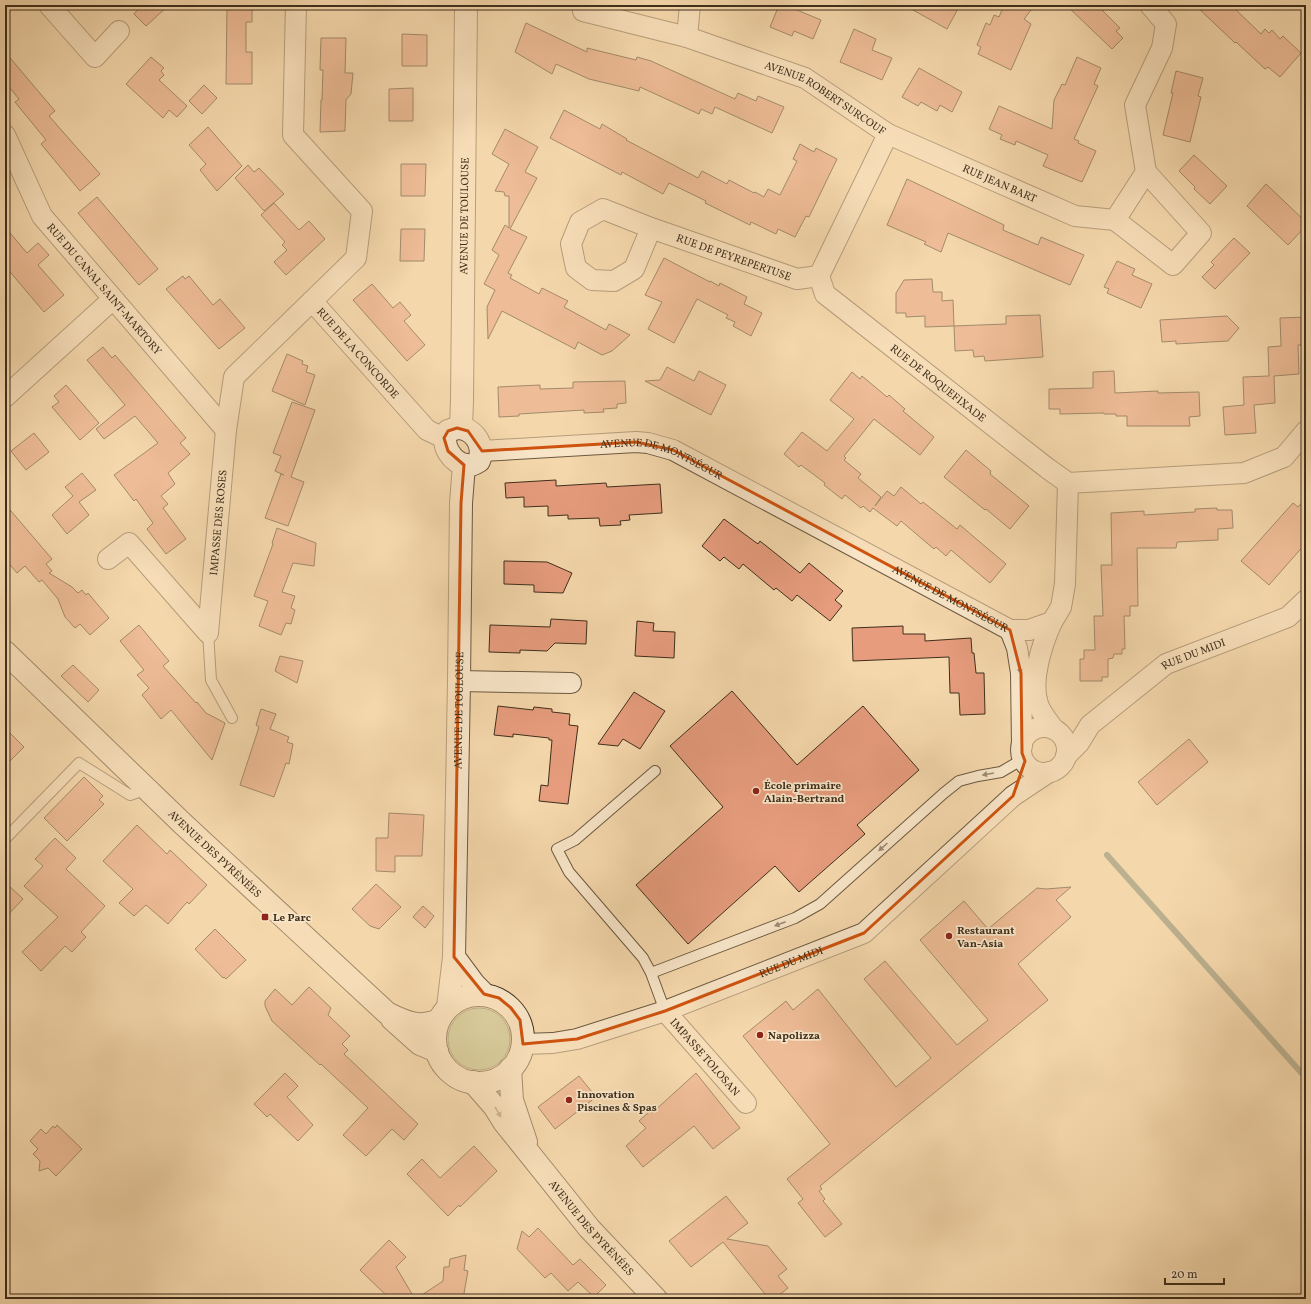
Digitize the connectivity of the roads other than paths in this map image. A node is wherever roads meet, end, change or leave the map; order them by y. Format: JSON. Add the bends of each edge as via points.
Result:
{"nodes":[{"id":1,"x":49,"y":5,"type":"edge"},
{"id":2,"x":296,"y":5,"type":"edge"},
{"id":3,"x":466,"y":5,"type":"edge"},
{"id":4,"x":690,"y":5,"type":"edge"},
{"id":5,"x":1150,"y":5,"type":"edge"},
{"id":6,"x":583,"y":11,"type":"dead end"},
{"id":7,"x":119,"y":31,"type":"dead end"},
{"id":8,"x":687,"y":37,"type":"junction"},
{"id":9,"x":888,"y":134,"type":"junction"},
{"id":10,"x":5,"y":135,"type":"edge"},
{"id":11,"x":1146,"y":172,"type":"junction"},
{"id":12,"x":1115,"y":220,"type":"junction"},
{"id":13,"x":651,"y":228,"type":"dead end"},
{"id":14,"x":819,"y":276,"type":"junction"},
{"id":15,"x":113,"y":299,"type":"junction"},
{"id":16,"x":312,"y":301,"type":"junction"},
{"id":17,"x":5,"y":397,"type":"edge"},
{"id":18,"x":226,"y":430,"type":"junction"},
{"id":19,"x":1306,"y":431,"type":"edge"},
{"id":20,"x":452,"y":433,"type":"junction"},
{"id":21,"x":482,"y":451,"type":"junction"},
{"id":22,"x":464,"y":465,"type":"junction"},
{"id":23,"x":1068,"y":483,"type":"junction"},
{"id":24,"x":108,"y":559,"type":"dead end"},
{"id":25,"x":1306,"y":600,"type":"edge"},
{"id":26,"x":1052,"y":622,"type":"junction"},
{"id":27,"x":1010,"y":630,"type":"junction"},
{"id":28,"x":208,"y":633,"type":"junction"},
{"id":29,"x":5,"y":652,"type":"edge"},
{"id":30,"x":460,"y":681,"type":"junction"},
{"id":31,"x":572,"y":683,"type":"dead end"},
{"id":32,"x":232,"y":718,"type":"dead end"},
{"id":33,"x":1090,"y":726,"type":"junction"},
{"id":34,"x":1055,"y":730,"type":"junction"},
{"id":35,"x":1023,"y":756,"type":"junction"},
{"id":36,"x":1066,"y":756,"type":"junction"},
{"id":37,"x":655,"y":771,"type":"dead end"},
{"id":38,"x":1049,"y":772,"type":"junction"},
{"id":39,"x":147,"y":789,"type":"junction"},
{"id":40,"x":1013,"y":796,"type":"junction"},
{"id":41,"x":5,"y":839,"type":"edge"},
{"id":42,"x":454,"y":957,"type":"junction"},
{"id":43,"x":651,"y":973,"type":"junction"},
{"id":44,"x":484,"y":994,"type":"junction"},
{"id":45,"x":665,"y":1011,"type":"junction"},
{"id":46,"x":444,"y":1013,"type":"junction"},
{"id":47,"x":387,"y":1014,"type":"junction"},
{"id":48,"x":523,"y":1044,"type":"junction"},
{"id":49,"x":437,"y":1051,"type":"junction"},
{"id":50,"x":510,"y":1069,"type":"junction"},
{"id":51,"x":473,"y":1082,"type":"junction"},
{"id":52,"x":746,"y":1103,"type":"dead end"},
{"id":53,"x":529,"y":1153,"type":"junction"},
{"id":54,"x":656,"y":1299,"type":"edge"}],
"edges":[{"from":1,"to":7,"type":"street","via":[[95,57]]},
{"from":2,"to":16,"type":"street","name":"RUE DE LA CONCORDE","via":[[293,135],[362,211],[356,258]]},
{"from":3,"to":20,"type":"main road","name":"AVENUE DE TOULOUSE","via":[[462,400]]},
{"from":4,"to":8,"type":"street"},
{"from":5,"to":11,"type":"street","via":[[1166,24],[1162,48],[1135,105]]},
{"from":6,"to":8,"type":"street","name":"AVENUE ROBERT SURCOUF"},
{"from":8,"to":9,"type":"street","name":"AVENUE ROBERT SURCOUF","via":[[805,78]]},
{"from":9,"to":12,"type":"street","name":"RUE JEAN BART","via":[[1075,216]]},
{"from":9,"to":14,"type":"street","name":"AVENUE ROBERT SURCOUF"},
{"from":10,"to":15,"type":"street","name":"RUE DU CANAL SAINT-MARTORY","via":[[42,216]]},
{"from":11,"to":12,"type":"street"},
{"from":11,"to":12,"type":"street","via":[[1201,233],[1173,265]]},
{"from":13,"to":14,"type":"street","name":"RUE DE PEYREPERTUSE","via":[[798,279]]},
{"from":14,"to":23,"type":"street","name":"RUE DE ROQUEFIXADE","via":[[825,294]]},
{"from":15,"to":17,"type":"street"},
{"from":15,"to":18,"type":"street","name":"RUE DU CANAL SAINT-MARTORY"},
{"from":16,"to":18,"type":"street","name":"IMPASSE DES ROSES","via":[[234,378]]},
{"from":16,"to":20,"type":"street","name":"RUE DE LA CONCORDE","via":[[427,430]]},
{"from":18,"to":28,"type":"street","name":"IMPASSE DES ROSES"},
{"from":19,"to":23,"type":"street","via":[[1284,457],[1244,473]]},
{"from":20,"to":21,"type":"main road","via":[[468,431],[478,440]]},
{"from":20,"to":22,"type":"main road","via":[[445,445],[459,463]]},
{"from":21,"to":22,"type":"main road","via":[[479,461]]},
{"from":21,"to":27,"type":"street","name":"AVENUE DE MONTSÉGUR","via":[[636,442],[673,450]]},
{"from":22,"to":30,"type":"main road","name":"AVENUE DE TOULOUSE","via":[[461,503]]},
{"from":23,"to":26,"type":"street","via":[[1065,584],[1061,607]]},
{"from":24,"to":28,"type":"street","via":[[129,543]]},
{"from":25,"to":33,"type":"street","name":"RUE DU MIDI","via":[[1288,617],[1166,664]]},
{"from":26,"to":27,"type":"street","name":"AVENUE DE MONTSÉGUR","via":[[1029,630]]},
{"from":26,"to":34,"type":"street","via":[[1046,635],[1035,686],[1038,705]]},
{"from":27,"to":35,"type":"street","one_way":true,"via":[[1017,648],[1021,673]]},
{"from":28,"to":32,"type":"lane","via":[[211,680]]},
{"from":29,"to":39,"type":"main road","name":"AVENUE DES PYRÉNÉES"},
{"from":30,"to":31,"type":"street"},
{"from":30,"to":42,"type":"main road","name":"AVENUE DE TOULOUSE"},
{"from":33,"to":34,"type":"street","name":"RUE DU MIDI"},
{"from":33,"to":36,"type":"street","name":"RUE DU MIDI","via":[[1079,743]]},
{"from":34,"to":35,"type":"street","name":"RUE DU MIDI","via":[[1042,727],[1031,731],[1023,740]]},
{"from":34,"to":36,"type":"street","via":[[1061,734],[1066,744]]},
{"from":35,"to":38,"type":"street","via":[[1028,766],[1038,772]]},
{"from":35,"to":40,"type":"street","name":"RUE DU MIDI"},
{"from":35,"to":43,"type":"lane","one_way":true,"via":[[1001,772],[959,781],[820,904],[795,918]]},
{"from":36,"to":38,"type":"street","name":"RUE DU MIDI","via":[[1058,768]]},
{"from":37,"to":43,"type":"lane","via":[[575,840],[557,849],[568,872],[643,958]]},
{"from":38,"to":40,"type":"street","name":"RUE DU MIDI"},
{"from":39,"to":41,"type":"lane","via":[[130,795],[79,763]]},
{"from":39,"to":47,"type":"main road","name":"AVENUE DES PYRÉNÉES"},
{"from":40,"to":45,"type":"street","name":"RUE DU MIDI","via":[[864,933]]},
{"from":42,"to":44,"type":"main road"},
{"from":42,"to":46,"type":"main road","name":"AVENUE DE TOULOUSE"},
{"from":43,"to":45,"type":"lane"},
{"from":44,"to":46,"type":"main road","via":[[465,996]]},
{"from":44,"to":48,"type":"main road","via":[[499,998],[511,1008],[520,1020]]},
{"from":45,"to":48,"type":"street","name":"RUE DU MIDI","via":[[577,1039],[553,1044]]},
{"from":45,"to":52,"type":"street","name":"IMPASSE TOLOSAN"},
{"from":46,"to":47,"type":"main road","name":"AVENUE DES PYRÉNÉES","via":[[430,1024],[403,1021]]},
{"from":46,"to":49,"type":"main road","via":[[436,1029]]},
{"from":47,"to":49,"type":"main road","via":[[420,1044]]},
{"from":48,"to":50,"type":"main road","via":[[522,1053]]},
{"from":49,"to":51,"type":"main road","via":[[444,1065],[452,1073],[465,1081]]},
{"from":50,"to":51,"type":"main road","via":[[501,1077],[488,1082]]},
{"from":50,"to":53,"type":"main road","via":[[512,1100]]},
{"from":51,"to":53,"type":"main road","name":"AVENUE DES PYRÉNÉES","one_way":true},
{"from":53,"to":54,"type":"main road","name":"AVENUE DES PYRÉNÉES","via":[[589,1228]]}]}
